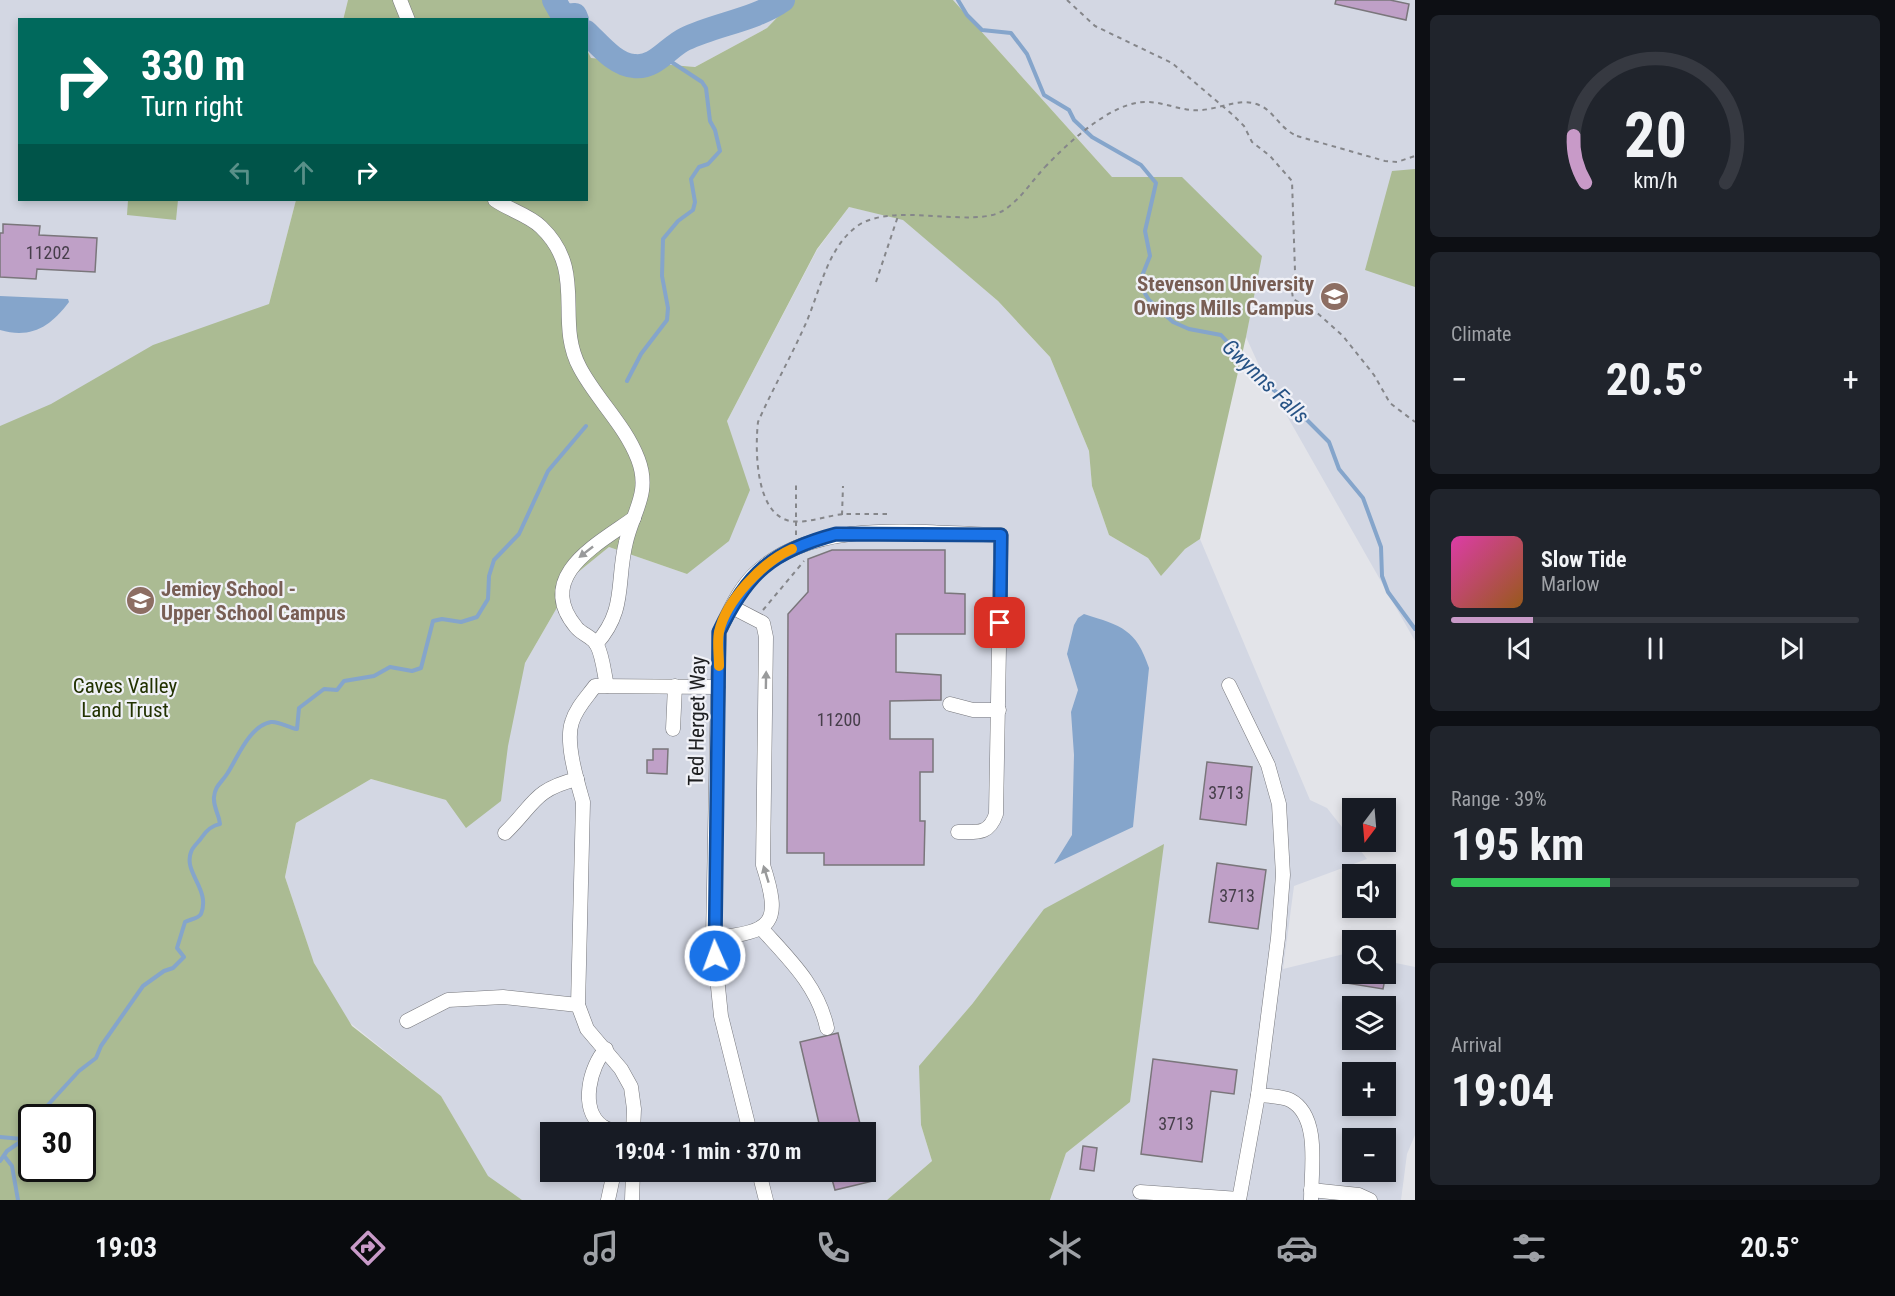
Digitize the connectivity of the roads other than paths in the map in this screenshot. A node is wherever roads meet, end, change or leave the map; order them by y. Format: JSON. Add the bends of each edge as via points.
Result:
{"nodes":[{"id":1,"x":400,"y":0,"type":"edge"},
{"id":2,"x":407,"y":18,"type":"edge"},
{"id":3,"x":497,"y":201,"type":"edge"},
{"id":4,"x":634,"y":518,"type":"junction"},
{"id":5,"x":732,"y":607,"type":"junction"},
{"id":6,"x":596,"y":644,"type":"junction"},
{"id":7,"x":1229,"y":685,"type":"dead end"},
{"id":8,"x":608,"y":686,"type":"junction"},
{"id":9,"x":675,"y":686,"type":"junction"},
{"id":10,"x":718,"y":687,"type":"junction"},
{"id":11,"x":950,"y":705,"type":"dead end"},
{"id":12,"x":999,"y":710,"type":"junction"},
{"id":13,"x":673,"y":729,"type":"dead end"},
{"id":14,"x":577,"y":779,"type":"junction"},
{"id":15,"x":958,"y":832,"type":"dead end"},
{"id":16,"x":505,"y":833,"type":"dead end"},
{"id":17,"x":761,"y":928,"type":"junction"},
{"id":18,"x":713,"y":938,"type":"junction"},
{"id":19,"x":578,"y":1005,"type":"junction"},
{"id":20,"x":407,"y":1021,"type":"dead end"},
{"id":21,"x":827,"y":1028,"type":"dead end"},
{"id":22,"x":606,"y":1049,"type":"junction"},
{"id":23,"x":1258,"y":1095,"type":"junction"},
{"id":24,"x":598,"y":1122,"type":"edge"},
{"id":25,"x":633,"y":1122,"type":"edge"},
{"id":26,"x":748,"y":1122,"type":"edge"},
{"id":27,"x":613,"y":1182,"type":"edge"},
{"id":28,"x":633,"y":1182,"type":"edge"},
{"id":29,"x":762,"y":1182,"type":"edge"},
{"id":30,"x":1140,"y":1192,"type":"dead end"},
{"id":31,"x":1311,"y":1195,"type":"edge"},
{"id":32,"x":608,"y":1200,"type":"edge"},
{"id":33,"x":632,"y":1200,"type":"edge"},
{"id":34,"x":766,"y":1200,"type":"edge"},
{"id":35,"x":1239,"y":1200,"type":"edge"},
{"id":36,"x":1370,"y":1200,"type":"edge"}],
"edges":[{"from":1,"to":2,"type":"street"},
{"from":3,"to":4,"type":"street","via":[[541,226],[565,261],[569,328],[579,367],[627,435],[639,461],[642,502]]},
{"from":4,"to":6,"type":"street","via":[[625,543],[619,603],[608,631]]},
{"from":4,"to":6,"type":"street","one_way":true,"via":[[580,556],[563,580],[562,599],[576,627]]},
{"from":5,"to":10,"type":"street","name":"Ted Herget Way","via":[[719,632]]},
{"from":5,"to":12,"type":"street","name":"Ted Herget Way","via":[[757,572],[780,555],[813,540],[855,532],[1001,535]]},
{"from":17,"to":5,"type":"street","one_way":true,"via":[[774,901],[763,865],[766,637],[763,623]]},
{"from":6,"to":8,"type":"street"},
{"from":7,"to":23,"type":"street","via":[[1268,765],[1279,804],[1283,876]]},
{"from":8,"to":9,"type":"street"},
{"from":8,"to":14,"type":"street","via":[[596,686],[571,723]]},
{"from":9,"to":10,"type":"street"},
{"from":9,"to":13,"type":"street"},
{"from":10,"to":18,"type":"street","name":"Ted Herget Way"},
{"from":11,"to":12,"type":"street"},
{"from":12,"to":15,"type":"street","via":[[996,814],[992,826],[984,832]]},
{"from":14,"to":16,"type":"street","via":[[553,785],[536,796]]},
{"from":14,"to":19,"type":"street","via":[[583,802]]},
{"from":17,"to":18,"type":"street","via":[[747,935]]},
{"from":17,"to":21,"type":"street","via":[[813,988]]},
{"from":18,"to":26,"type":"street","name":"Ted Herget Way","via":[[721,1016]]},
{"from":19,"to":20,"type":"street","via":[[503,997],[448,1000]]},
{"from":19,"to":22,"type":"street","via":[[588,1029]]},
{"from":22,"to":24,"type":"street","via":[[590,1074],[592,1115]]},
{"from":22,"to":25,"type":"street","via":[[631,1087]]},
{"from":23,"to":31,"type":"street","via":[[1289,1099],[1305,1113],[1310,1130]]},
{"from":23,"to":35,"type":"street"},
{"from":27,"to":32,"type":"street"},
{"from":28,"to":33,"type":"street"},
{"from":29,"to":34,"type":"street"},
{"from":30,"to":35,"type":"street"},
{"from":31,"to":36,"type":"street","via":[[1359,1195]]}]}
